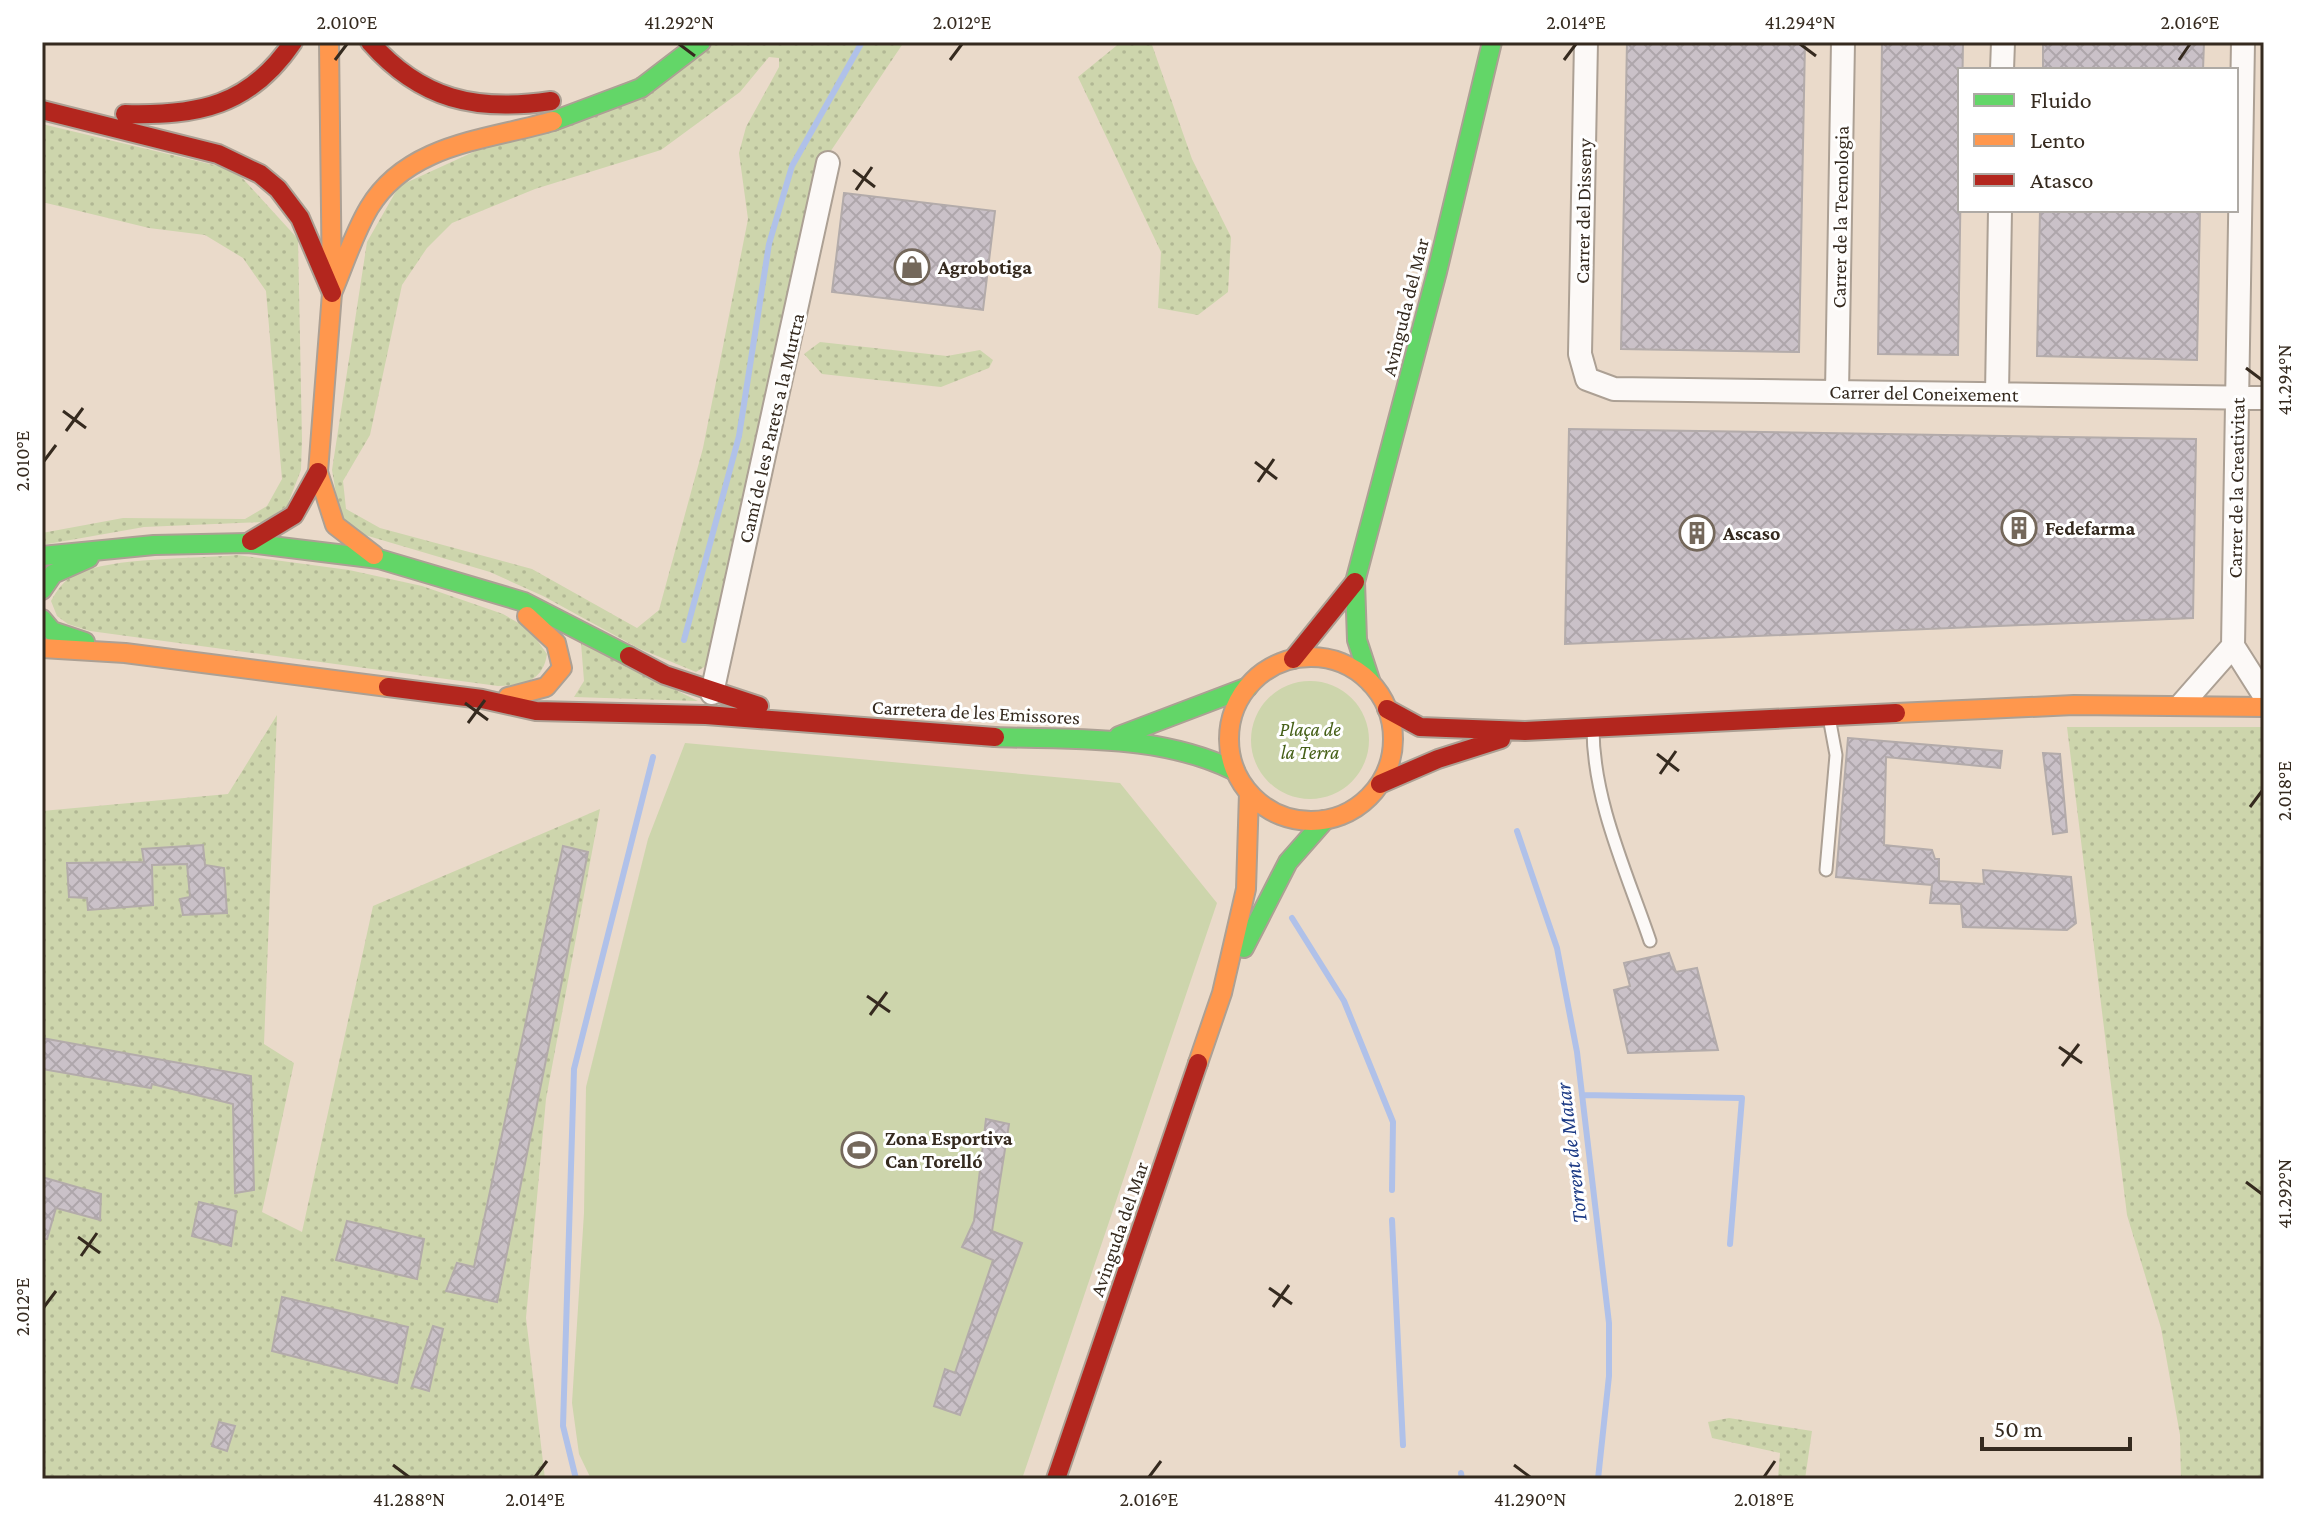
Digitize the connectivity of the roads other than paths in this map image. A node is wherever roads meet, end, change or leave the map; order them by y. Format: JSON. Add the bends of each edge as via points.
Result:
{"nodes":[{"id":1,"x":293,"y":42,"type":"edge"},
{"id":2,"x":329,"y":42,"type":"edge"},
{"id":3,"x":370,"y":42,"type":"edge"},
{"id":4,"x":701,"y":42,"type":"edge"},
{"id":5,"x":1492,"y":42,"type":"edge"},
{"id":6,"x":1586,"y":42,"type":"edge"},
{"id":7,"x":1843,"y":42,"type":"edge"},
{"id":8,"x":2003,"y":42,"type":"edge"},
{"id":9,"x":2243,"y":42,"type":"edge"},
{"id":10,"x":660,"y":49,"type":"dead end"},
{"id":11,"x":2002,"y":68,"type":"edge"},
{"id":12,"x":42,"y":91,"type":"edge"},
{"id":13,"x":42,"y":110,"type":"edge"},
{"id":14,"x":828,"y":163,"type":"dead end"},
{"id":15,"x":2000,"y":212,"type":"edge"},
{"id":16,"x":332,"y":293,"type":"junction"},
{"id":17,"x":1587,"y":379,"type":"joint"},
{"id":18,"x":1837,"y":392,"type":"junction"},
{"id":19,"x":1997,"y":394,"type":"junction"},
{"id":20,"x":2237,"y":397,"type":"junction"},
{"id":21,"x":2264,"y":398,"type":"edge"},
{"id":22,"x":318,"y":472,"type":"junction"},
{"id":23,"x":248,"y":543,"type":"junction"},
{"id":24,"x":109,"y":550,"type":"junction"},
{"id":25,"x":42,"y":556,"type":"edge"},
{"id":26,"x":379,"y":559,"type":"junction"},
{"id":27,"x":1355,"y":582,"type":"junction"},
{"id":28,"x":42,"y":590,"type":"edge"},
{"id":29,"x":493,"y":594,"type":"junction"},
{"id":30,"x":42,"y":619,"type":"edge"},
{"id":31,"x":2233,"y":646,"type":"junction"},
{"id":32,"x":42,"y":648,"type":"edge"},
{"id":33,"x":125,"y":653,"type":"junction"},
{"id":34,"x":1293,"y":659,"type":"junction"},
{"id":35,"x":1371,"y":683,"type":"junction"},
{"id":36,"x":1248,"y":687,"type":"junction"},
{"id":37,"x":712,"y":693,"type":"junction"},
{"id":38,"x":2264,"y":695,"type":"edge"},
{"id":39,"x":482,"y":699,"type":"junction"},
{"id":40,"x":2182,"y":704,"type":"junction"},
{"id":41,"x":2264,"y":707,"type":"edge"},
{"id":42,"x":1387,"y":709,"type":"junction"},
{"id":43,"x":1829,"y":717,"type":"junction"},
{"id":44,"x":847,"y":726,"type":"junction"},
{"id":45,"x":1593,"y":727,"type":"junction"},
{"id":46,"x":1525,"y":731,"type":"junction"},
{"id":47,"x":1103,"y":740,"type":"junction"},
{"id":48,"x":1235,"y":771,"type":"junction"},
{"id":49,"x":1380,"y":784,"type":"junction"},
{"id":50,"x":1249,"y":793,"type":"junction"},
{"id":51,"x":1325,"y":820,"type":"junction"},
{"id":52,"x":1826,"y":870,"type":"dead end"},
{"id":53,"x":1650,"y":941,"type":"dead end"},
{"id":54,"x":1222,"y":993,"type":"junction"},
{"id":55,"x":1056,"y":1479,"type":"edge"}],
"edges":[{"from":1,"to":12,"type":"main road","via":[[284,58],[246,93],[196,113],[123,114]]},
{"from":2,"to":16,"type":"main road"},
{"from":3,"to":10,"type":"main road","via":[[412,83],[461,103],[532,105],[587,92]]},
{"from":4,"to":16,"type":"main road","via":[[661,75],[614,102],[453,145],[406,167],[369,209]]},
{"from":5,"to":27,"type":"main road","name":"Avinguda del Mar"},
{"from":6,"to":17,"type":"street","name":"Carrer del Disseny","via":[[1580,354]]},
{"from":7,"to":18,"type":"street","name":"Carrer de la Tecnologia"},
{"from":8,"to":11,"type":"street"},
{"from":9,"to":20,"type":"street","name":"Carrer de la Creativitat"},
{"from":13,"to":16,"type":"main road","via":[[203,148],[252,167],[294,207]]},
{"from":14,"to":37,"type":"street","name":"Camí de les Parets a la Murtra"},
{"from":15,"to":19,"type":"street"},
{"from":16,"to":22,"type":"main road"},
{"from":17,"to":18,"type":"street","name":"Carrer del Coneixement","via":[[1614,389]]},
{"from":18,"to":19,"type":"street","name":"Carrer del Coneixement"},
{"from":19,"to":20,"type":"street","name":"Carrer del Coneixement"},
{"from":20,"to":21,"type":"street","name":"Carrer del Coneixement"},
{"from":20,"to":31,"type":"street","name":"Carrer de la Creativitat"},
{"from":22,"to":23,"type":"main road","via":[[292,520]]},
{"from":22,"to":26,"type":"main road","via":[[335,525]]},
{"from":23,"to":24,"type":"main road"},
{"from":23,"to":26,"type":"main road"},
{"from":24,"to":25,"type":"main road"},
{"from":24,"to":28,"type":"main road","via":[[68,565]]},
{"from":26,"to":29,"type":"main road"},
{"from":27,"to":34,"type":"main road","name":"Avinguda del Mar"},
{"from":27,"to":35,"type":"main road","name":"Avinguda del Mar","via":[[1357,640]]},
{"from":29,"to":37,"type":"main road","via":[[524,602],[665,675]]},
{"from":29,"to":39,"type":"main road","via":[[554,637],[564,662],[548,689]]},
{"from":30,"to":33,"type":"main road","via":[[66,637]]},
{"from":31,"to":38,"type":"street"},
{"from":31,"to":40,"type":"street"},
{"from":32,"to":33,"type":"main road"},
{"from":33,"to":39,"type":"main road"},
{"from":34,"to":35,"type":"main road","via":[[1335,661]]},
{"from":34,"to":36,"type":"main road"},
{"from":35,"to":42,"type":"main road"},
{"from":36,"to":47,"type":"main road"},
{"from":36,"to":48,"type":"main road","via":[[1231,723]]},
{"from":37,"to":44,"type":"main road"},
{"from":39,"to":44,"type":"main road","via":[[587,715],[706,715]]},
{"from":40,"to":41,"type":"main road"},
{"from":40,"to":43,"type":"main road"},
{"from":42,"to":46,"type":"main road","via":[[1420,727]]},
{"from":42,"to":49,"type":"main road","via":[[1393,747]]},
{"from":43,"to":45,"type":"main road"},
{"from":43,"to":52,"type":"lane","via":[[1836,755]]},
{"from":44,"to":47,"type":"main road","name":"Carretera de les Emissores","via":[[955,736]]},
{"from":45,"to":46,"type":"main road"},
{"from":45,"to":53,"type":"lane","via":[[1598,786]]},
{"from":46,"to":49,"type":"main road"},
{"from":47,"to":48,"type":"main road","name":"Carretera de les Emissores","via":[[1203,755]]},
{"from":48,"to":50,"type":"main road"},
{"from":49,"to":51,"type":"main road","via":[[1353,810]]},
{"from":50,"to":51,"type":"main road","via":[[1284,816]]},
{"from":50,"to":54,"type":"main road","name":"Avinguda del Mar","via":[[1246,889]]},
{"from":51,"to":54,"type":"main road","name":"Avinguda del Mar","via":[[1295,853]]},
{"from":54,"to":55,"type":"main road","name":"Avinguda del Mar"}]}
